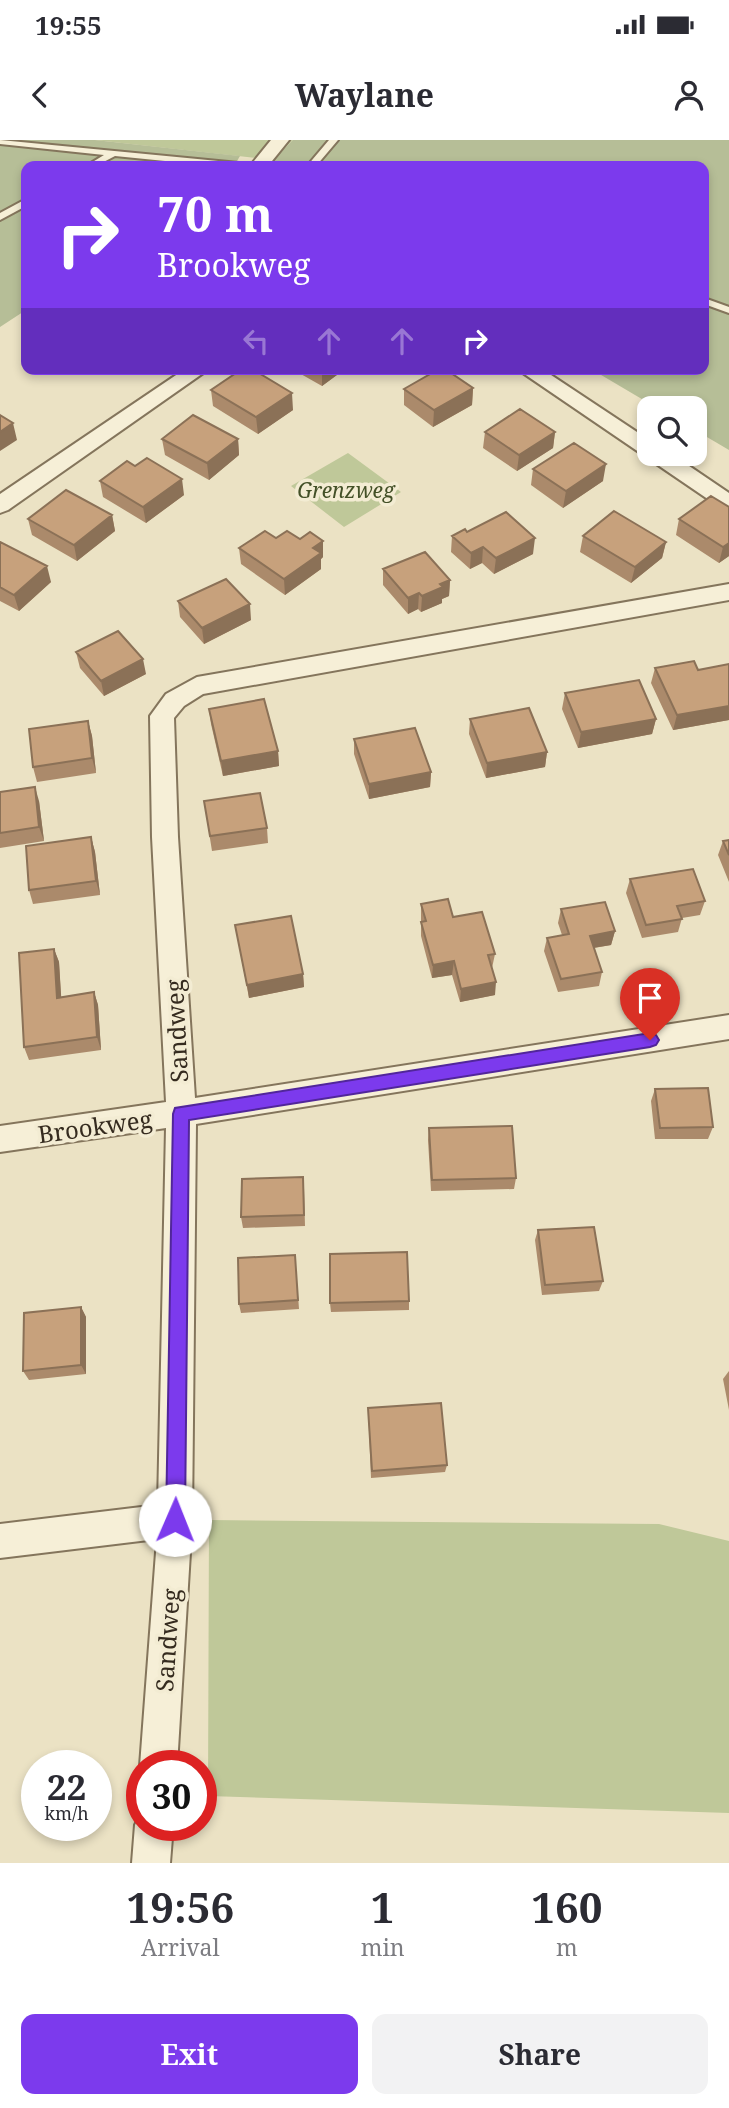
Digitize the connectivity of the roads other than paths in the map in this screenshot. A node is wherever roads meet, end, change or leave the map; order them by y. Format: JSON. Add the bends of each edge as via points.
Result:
{"nodes":[{"id":1,"x":280,"y":140,"type":"edge"},
{"id":2,"x":334,"y":140,"type":"edge"},
{"id":3,"x":0,"y":141,"type":"edge"},
{"id":4,"x":113,"y":153,"type":"junction"},
{"id":5,"x":99,"y":161,"type":"edge"},
{"id":6,"x":191,"y":161,"type":"edge"},
{"id":7,"x":262,"y":161,"type":"edge"},
{"id":8,"x":315,"y":161,"type":"edge"},
{"id":9,"x":21,"y":205,"type":"edge"},
{"id":10,"x":0,"y":217,"type":"edge"},
{"id":11,"x":709,"y":303,"type":"edge"},
{"id":12,"x":729,"y":310,"type":"edge"},
{"id":13,"x":190,"y":375,"type":"edge"},
{"id":14,"x":536,"y":375,"type":"edge"},
{"id":15,"x":637,"y":442,"type":"edge"},
{"id":16,"x":674,"y":466,"type":"edge"},
{"id":17,"x":729,"y":503,"type":"edge"},
{"id":18,"x":0,"y":505,"type":"edge"},
{"id":19,"x":729,"y":592,"type":"edge"},
{"id":20,"x":729,"y":1027,"type":"edge"},
{"id":21,"x":181,"y":1114,"type":"junction"},
{"id":22,"x":0,"y":1139,"type":"edge"},
{"id":23,"x":175,"y":1520,"type":"junction"},
{"id":24,"x":0,"y":1541,"type":"edge"},
{"id":25,"x":159,"y":1750,"type":"edge"},
{"id":26,"x":153,"y":1841,"type":"edge"},
{"id":27,"x":151,"y":1863,"type":"edge"}],
"edges":[{"from":1,"to":7,"type":"street"},
{"from":2,"to":8,"type":"lane"},
{"from":3,"to":4,"type":"lane"},
{"from":4,"to":5,"type":"lane"},
{"from":4,"to":6,"type":"lane"},
{"from":9,"to":10,"type":"lane"},
{"from":11,"to":12,"type":"lane"},
{"from":13,"to":18,"type":"street"},
{"from":14,"to":15,"type":"street"},
{"from":16,"to":17,"type":"street"},
{"from":19,"to":21,"type":"street","name":"Sandweg","via":[[197,686],[175,700],[162,716]]},
{"from":20,"to":21,"type":"street","name":"Brookweg"},
{"from":21,"to":22,"type":"street","name":"Brookweg"},
{"from":21,"to":23,"type":"street","name":"Sandweg"},
{"from":23,"to":24,"type":"street"},
{"from":23,"to":25,"type":"street","name":"Sandweg"},
{"from":26,"to":27,"type":"street"}]}
